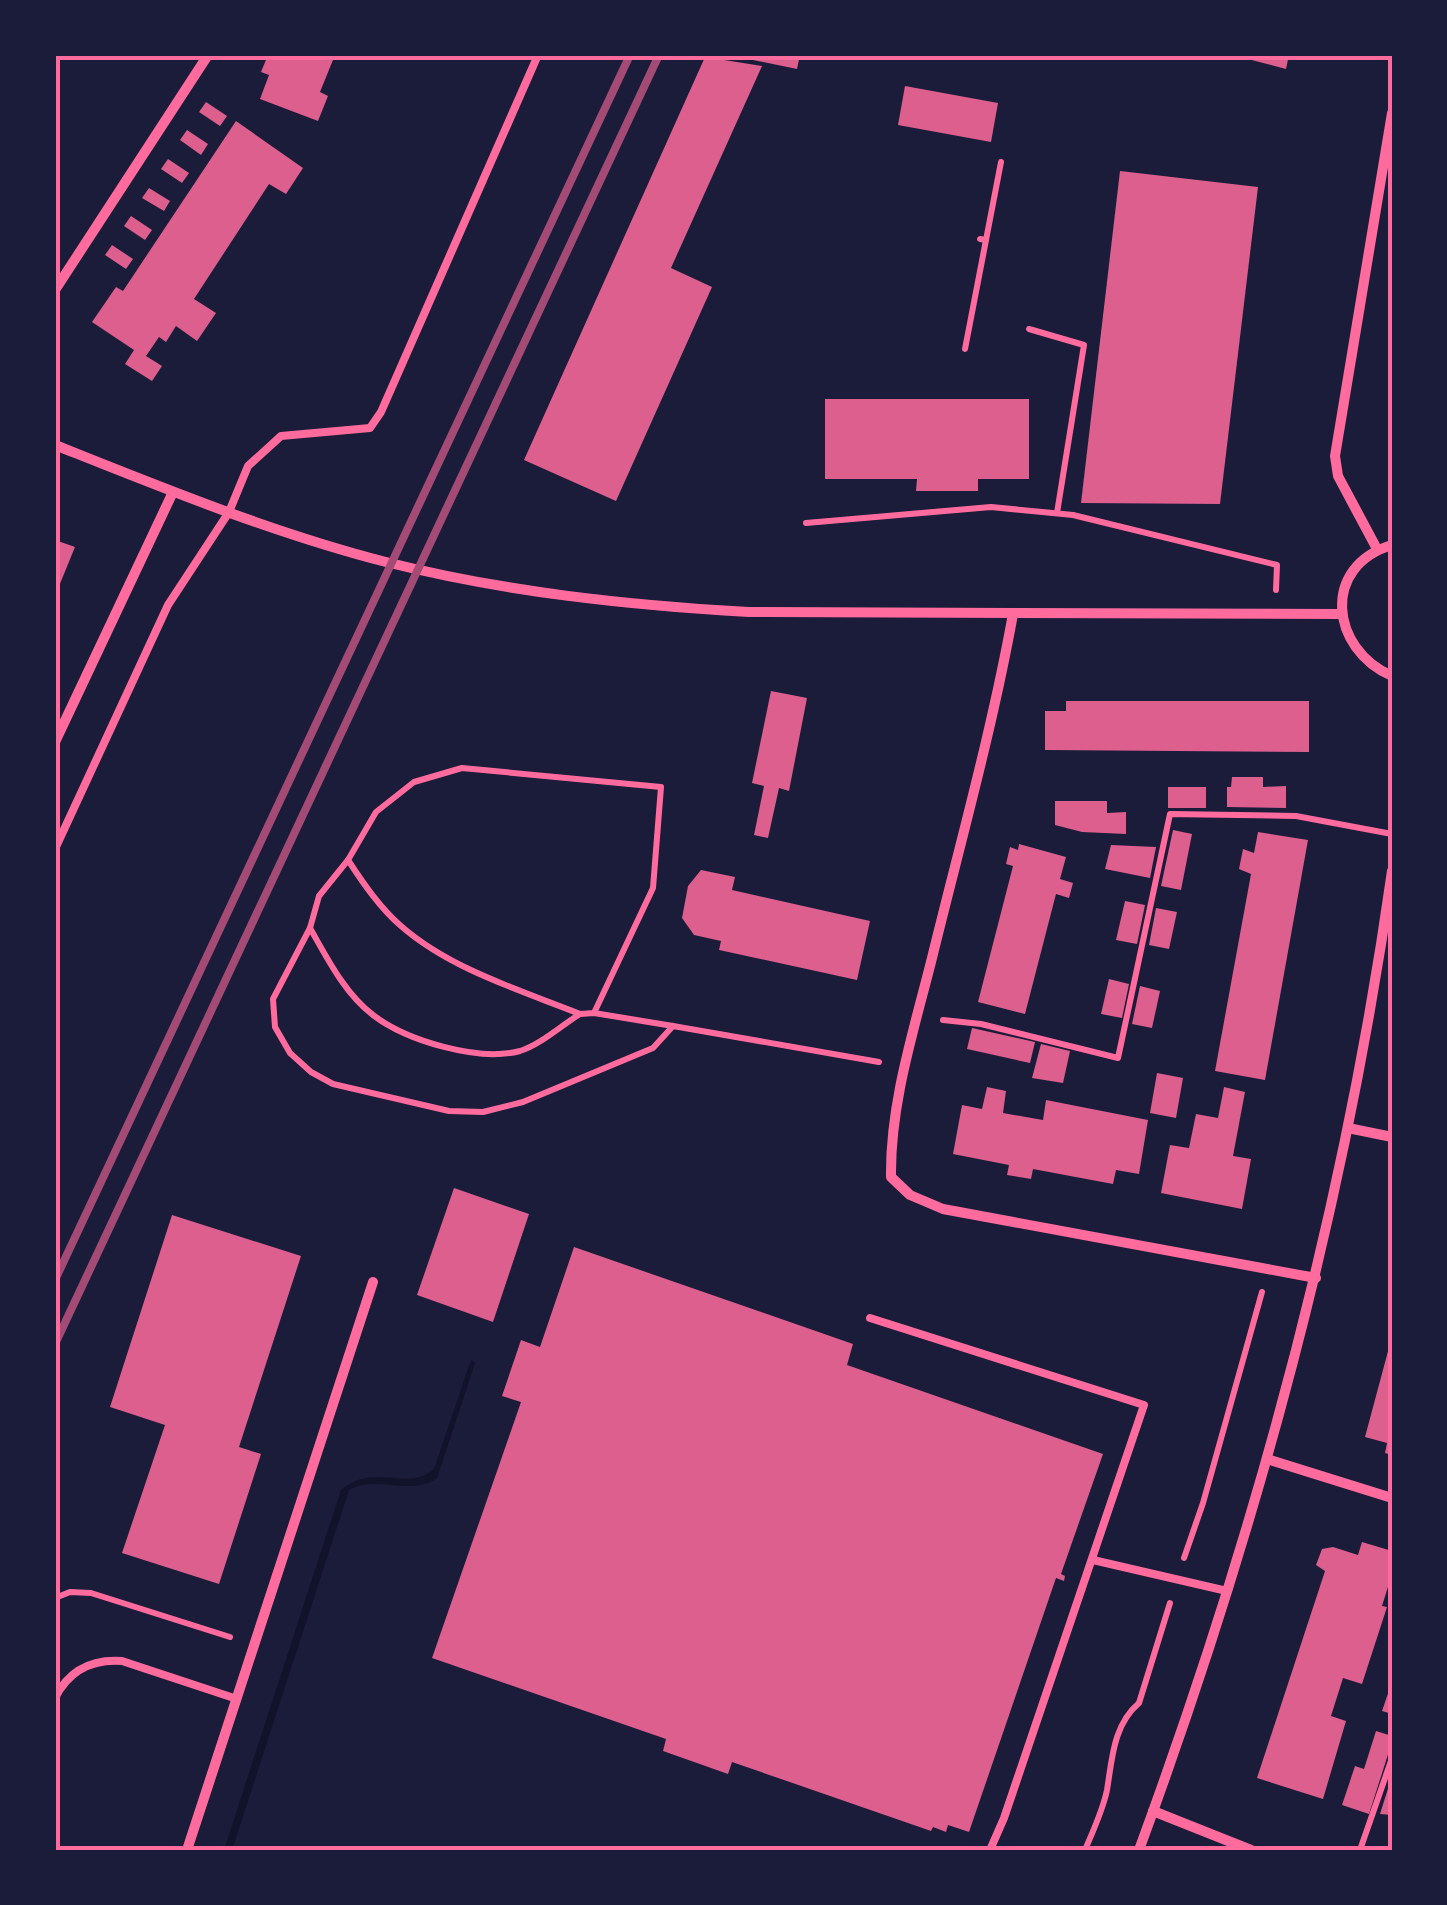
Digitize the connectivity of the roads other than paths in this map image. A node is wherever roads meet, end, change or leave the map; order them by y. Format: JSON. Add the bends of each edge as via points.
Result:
{"nodes":[{"id":1,"x":208,"y":55,"type":"edge"},
{"id":2,"x":538,"y":55,"type":"edge"},
{"id":3,"x":1392,"y":113,"type":"edge"},
{"id":4,"x":55,"y":290,"type":"edge"},
{"id":5,"x":55,"y":444,"type":"edge"},
{"id":6,"x":172,"y":492,"type":"junction"},
{"id":7,"x":229,"y":512,"type":"junction"},
{"id":8,"x":1392,"y":545,"type":"edge"},
{"id":9,"x":1377,"y":549,"type":"junction"},
{"id":10,"x":1014,"y":614,"type":"junction"},
{"id":11,"x":1342,"y":614,"type":"junction"},
{"id":12,"x":1392,"y":676,"type":"edge"},
{"id":13,"x":55,"y":742,"type":"edge"},
{"id":14,"x":55,"y":849,"type":"edge"},
{"id":15,"x":1392,"y":871,"type":"edge"},
{"id":16,"x":1348,"y":1128,"type":"junction"},
{"id":17,"x":1392,"y":1137,"type":"edge"},
{"id":18,"x":1316,"y":1278,"type":"junction"},
{"id":19,"x":374,"y":1282,"type":"dead end"},
{"id":20,"x":870,"y":1318,"type":"dead end"},
{"id":21,"x":1268,"y":1459,"type":"junction"},
{"id":22,"x":1392,"y":1498,"type":"edge"},
{"id":23,"x":1093,"y":1560,"type":"junction"},
{"id":24,"x":1228,"y":1591,"type":"junction"},
{"id":25,"x":55,"y":1698,"type":"edge"},
{"id":26,"x":237,"y":1699,"type":"junction"},
{"id":27,"x":1153,"y":1811,"type":"junction"},
{"id":28,"x":187,"y":1850,"type":"edge"},
{"id":29,"x":990,"y":1850,"type":"edge"},
{"id":30,"x":1139,"y":1850,"type":"edge"},
{"id":31,"x":1251,"y":1850,"type":"edge"}],
"edges":[{"from":1,"to":4,"type":"street"},
{"from":2,"to":7,"type":"lane","via":[[381,412],[370,428],[281,436],[248,466]]},
{"from":3,"to":9,"type":"street","via":[[1335,456],[1338,476]]},
{"from":5,"to":6,"type":"street"},
{"from":6,"to":7,"type":"street"},
{"from":6,"to":13,"type":"street"},
{"from":7,"to":10,"type":"street","via":[[373,559],[540,594],[749,612]]},
{"from":7,"to":14,"type":"lane","via":[[168,604]]},
{"from":8,"to":9,"type":"street"},
{"from":9,"to":11,"type":"street","via":[[1353,571]]},
{"from":10,"to":11,"type":"street"},
{"from":10,"to":18,"type":"street","via":[[905,1067],[890,1142],[891,1177],[910,1195],[943,1209]]},
{"from":11,"to":12,"type":"street","via":[[1356,652]]},
{"from":15,"to":16,"type":"street"},
{"from":16,"to":17,"type":"street"},
{"from":16,"to":18,"type":"street"},
{"from":18,"to":21,"type":"street"},
{"from":19,"to":26,"type":"street"},
{"from":20,"to":23,"type":"lane","via":[[1144,1405]]},
{"from":21,"to":22,"type":"street"},
{"from":21,"to":24,"type":"street"},
{"from":23,"to":24,"type":"lane"},
{"from":23,"to":29,"type":"lane"},
{"from":24,"to":27,"type":"street"},
{"from":25,"to":26,"type":"lane","via":[[76,1671],[106,1660]]},
{"from":26,"to":28,"type":"street"},
{"from":27,"to":30,"type":"street"},
{"from":27,"to":31,"type":"street"}]}
